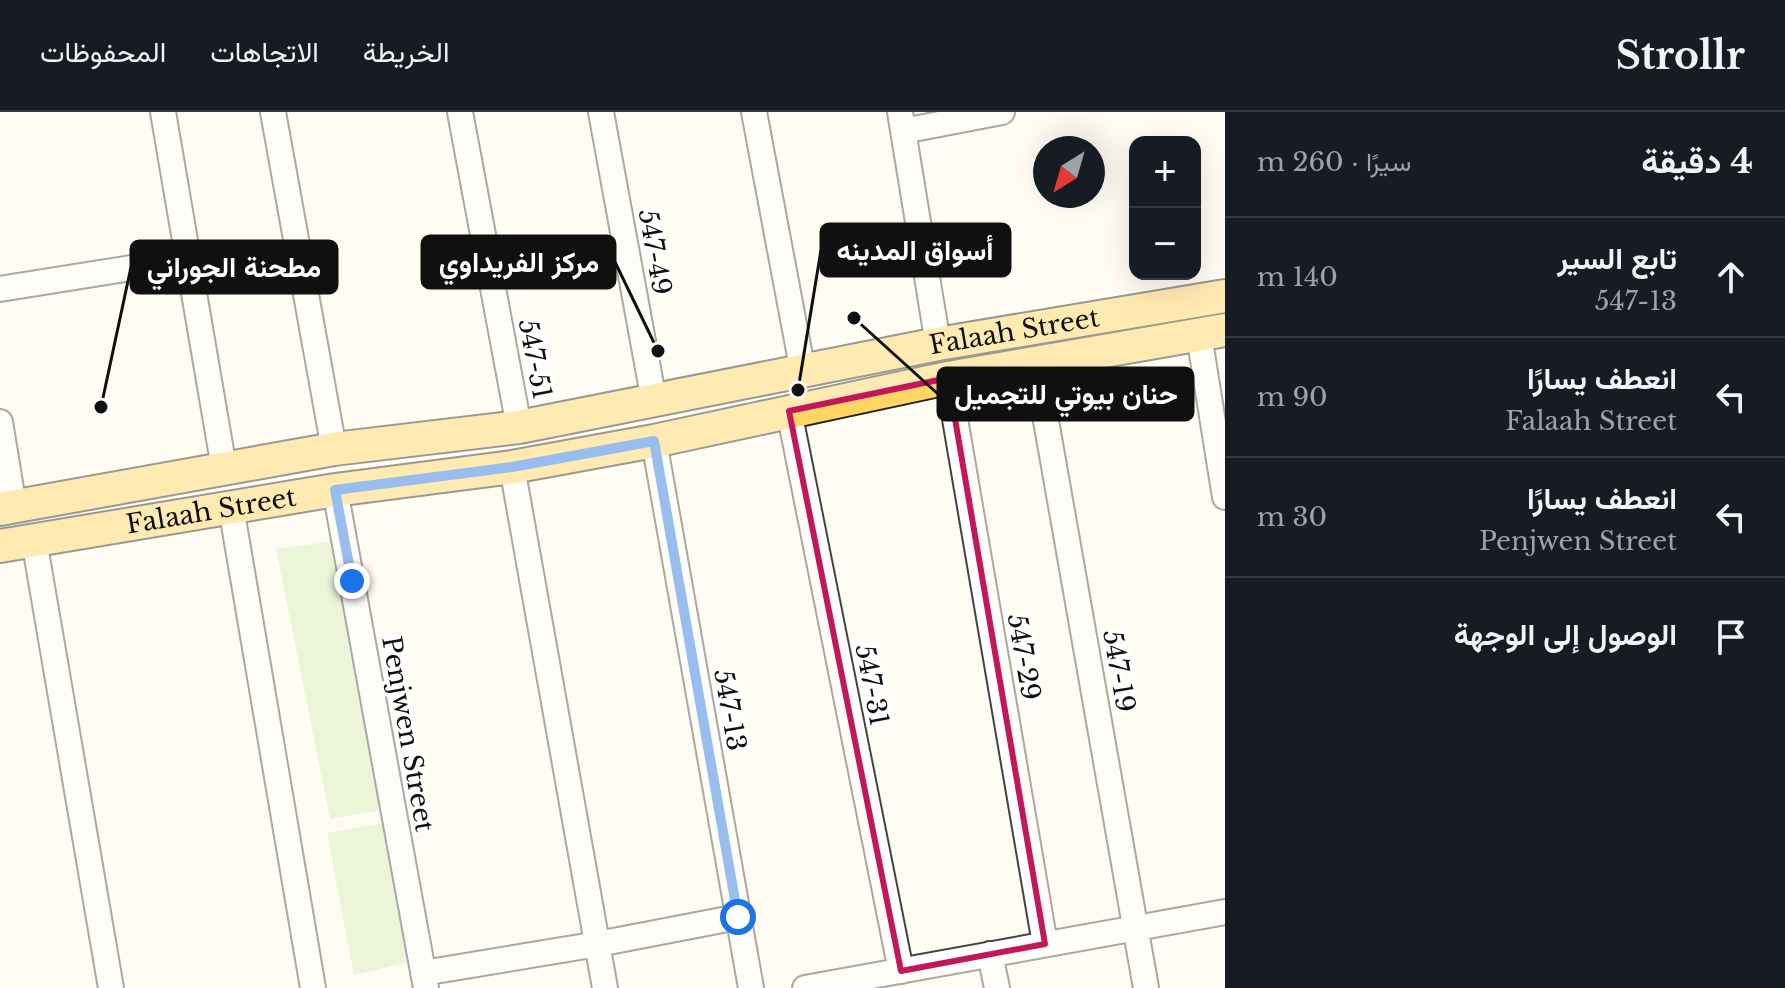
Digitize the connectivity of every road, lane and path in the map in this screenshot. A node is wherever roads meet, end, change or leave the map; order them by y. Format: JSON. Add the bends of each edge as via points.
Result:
{"nodes":[{"id":1,"x":163,"y":112,"type":"edge"},
{"id":2,"x":273,"y":112,"type":"edge"},
{"id":3,"x":460,"y":112,"type":"edge"},
{"id":4,"x":601,"y":112,"type":"edge"},
{"id":5,"x":754,"y":112,"type":"edge"},
{"id":6,"x":1002,"y":112,"type":"edge"},
{"id":7,"x":902,"y":121,"type":"edge"},
{"id":8,"x":188,"y":259,"type":"junction"},
{"id":9,"x":0,"y":289,"type":"edge"},
{"id":10,"x":1225,"y":296,"type":"edge"},
{"id":11,"x":1212,"y":332,"type":"edge"},
{"id":12,"x":938,"y":344,"type":"junction"},
{"id":13,"x":1036,"y":364,"type":"junction"},
{"id":14,"x":803,"y":372,"type":"junction"},
{"id":15,"x":948,"y":378,"type":"junction"},
{"id":16,"x":654,"y":401,"type":"junction"},
{"id":17,"x":789,"y":411,"type":"junction"},
{"id":18,"x":0,"y":422,"type":"edge"},
{"id":19,"x":519,"y":427,"type":"junction"},
{"id":20,"x":654,"y":441,"type":"junction"},
{"id":21,"x":334,"y":449,"type":"junction"},
{"id":22,"x":512,"y":467,"type":"junction"},
{"id":23,"x":224,"y":468,"type":"junction"},
{"id":24,"x":335,"y":490,"type":"junction"},
{"id":25,"x":1225,"y":497,"type":"edge"},
{"id":26,"x":231,"y":507,"type":"junction"},
{"id":27,"x":7,"y":508,"type":"edge"},
{"id":28,"x":34,"y":540,"type":"junction"},
{"id":29,"x":0,"y":546,"type":"edge"},
{"id":30,"x":1225,"y":912,"type":"edge"},
{"id":31,"x":738,"y":917,"type":"junction"},
{"id":32,"x":1135,"y":928,"type":"junction"},
{"id":33,"x":598,"y":944,"type":"junction"},
{"id":34,"x":1045,"y":944,"type":"junction"},
{"id":35,"x":990,"y":954,"type":"junction"},
{"id":36,"x":901,"y":971,"type":"junction"},
{"id":37,"x":424,"y":980,"type":"edge"},
{"id":38,"x":850,"y":984,"type":"edge"},
{"id":39,"x":111,"y":988,"type":"edge"},
{"id":40,"x":313,"y":988,"type":"edge"},
{"id":41,"x":605,"y":988,"type":"edge"},
{"id":42,"x":751,"y":988,"type":"edge"},
{"id":43,"x":805,"y":988,"type":"edge"},
{"id":44,"x":997,"y":988,"type":"edge"},
{"id":45,"x":1146,"y":988,"type":"edge"}],
"edges":[{"from":1,"to":8,"type":"street"},
{"from":2,"to":21,"type":"street"},
{"from":3,"to":19,"type":"street","name":"547-51"},
{"from":4,"to":16,"type":"street","name":"547-49"},
{"from":5,"to":14,"type":"street"},
{"from":6,"to":7,"type":"street"},
{"from":7,"to":12,"type":"street"},
{"from":8,"to":9,"type":"street"},
{"from":8,"to":23,"type":"street"},
{"from":10,"to":12,"type":"main road","name":"Falaah Street"},
{"from":11,"to":13,"type":"main road","name":"Falaah Street"},
{"from":11,"to":25,"type":"street"},
{"from":12,"to":14,"type":"main road","name":"Falaah Street"},
{"from":13,"to":15,"type":"main road","name":"Falaah Street"},
{"from":13,"to":32,"type":"street","name":"547-19"},
{"from":14,"to":16,"type":"main road","name":"Falaah Street"},
{"from":15,"to":17,"type":"main road","name":"Falaah Street"},
{"from":15,"to":34,"type":"street","name":"547-29"},
{"from":16,"to":19,"type":"main road","name":"Falaah Street"},
{"from":17,"to":20,"type":"main road","name":"Falaah Street"},
{"from":17,"to":36,"type":"street","name":"547-31"},
{"from":18,"to":27,"type":"street"},
{"from":19,"to":21,"type":"main road","name":"Falaah Street"},
{"from":20,"to":22,"type":"main road","name":"Falaah Street"},
{"from":20,"to":31,"type":"street","name":"547-13"},
{"from":21,"to":23,"type":"main road","name":"Falaah Street"},
{"from":22,"to":24,"type":"main road","name":"Falaah Street"},
{"from":22,"to":33,"type":"street"},
{"from":23,"to":27,"type":"main road","name":"Falaah Street"},
{"from":24,"to":26,"type":"main road","name":"Falaah Street"},
{"from":24,"to":37,"type":"street","name":"Penjwen Street"},
{"from":26,"to":28,"type":"main road","name":"Falaah Street"},
{"from":26,"to":40,"type":"street"},
{"from":28,"to":29,"type":"main road","name":"Falaah Street"},
{"from":28,"to":39,"type":"street"},
{"from":30,"to":32,"type":"street"},
{"from":31,"to":33,"type":"street"},
{"from":31,"to":42,"type":"street","name":"547-13"},
{"from":32,"to":34,"type":"street"},
{"from":32,"to":45,"type":"street","name":"547-19"},
{"from":33,"to":37,"type":"street"},
{"from":33,"to":41,"type":"street"},
{"from":34,"to":35,"type":"street"},
{"from":35,"to":36,"type":"street"},
{"from":35,"to":44,"type":"street"},
{"from":36,"to":38,"type":"street"},
{"from":38,"to":43,"type":"street"}]}
